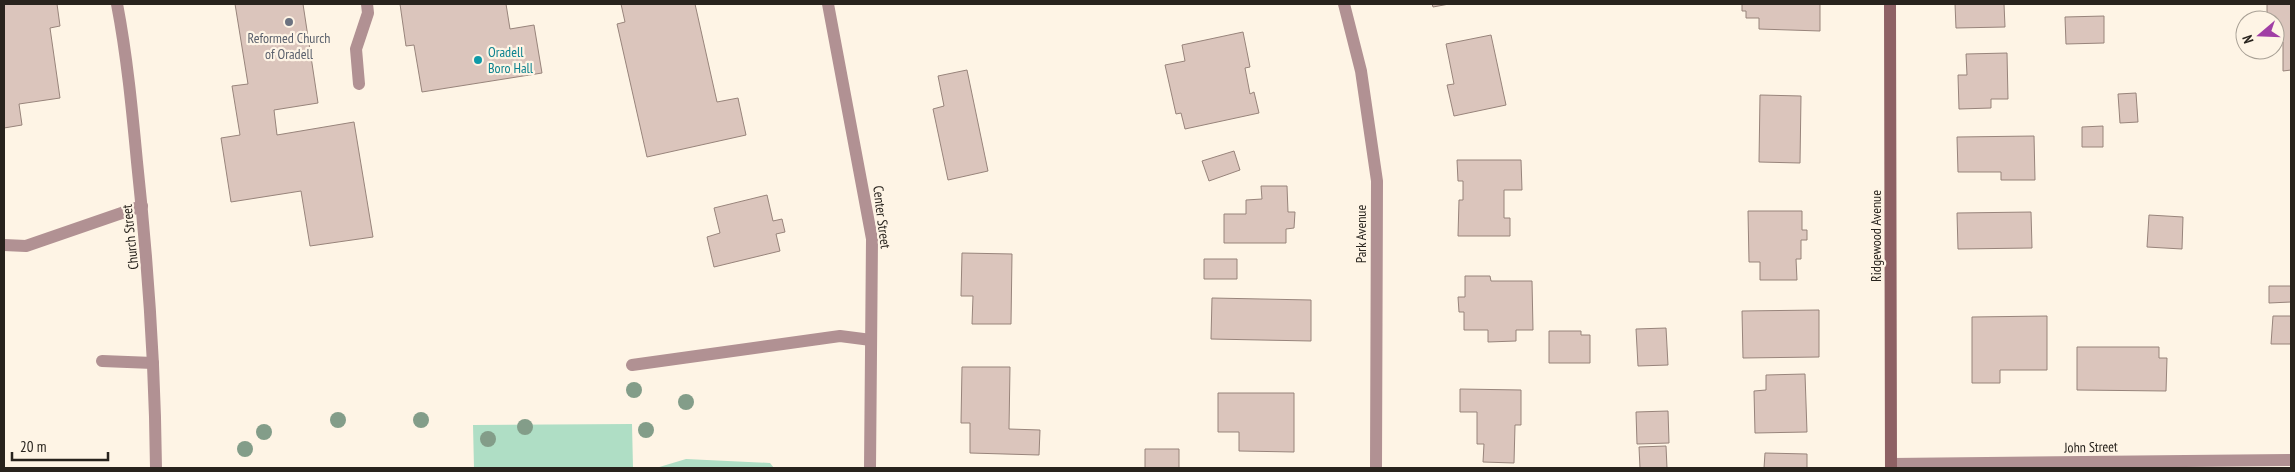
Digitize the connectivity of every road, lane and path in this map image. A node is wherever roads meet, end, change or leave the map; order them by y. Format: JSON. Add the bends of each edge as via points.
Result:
{"nodes":[{"id":1,"x":117,"y":4,"type":"edge"},
{"id":2,"x":367,"y":4,"type":"edge"},
{"id":3,"x":828,"y":4,"type":"edge"},
{"id":4,"x":1344,"y":4,"type":"edge"},
{"id":5,"x":1890,"y":4,"type":"edge"},
{"id":6,"x":360,"y":84,"type":"dead end"},
{"id":7,"x":142,"y":206,"type":"junction"},
{"id":8,"x":4,"y":245,"type":"edge"},
{"id":9,"x":871,"y":340,"type":"junction"},
{"id":10,"x":102,"y":361,"type":"dead end"},
{"id":11,"x":153,"y":364,"type":"junction"},
{"id":12,"x":632,"y":365,"type":"dead end"},
{"id":13,"x":2291,"y":460,"type":"edge"},
{"id":14,"x":1890,"y":466,"type":"edge"},
{"id":15,"x":156,"y":468,"type":"edge"},
{"id":16,"x":870,"y":468,"type":"edge"},
{"id":17,"x":1376,"y":468,"type":"edge"}],
"edges":[{"from":1,"to":7,"type":"street","name":"Church Street","via":[[125,42]]},
{"from":2,"to":6,"type":"street","via":[[368,13],[356,49]]},
{"from":3,"to":9,"type":"street","name":"Center Street","via":[[872,239]]},
{"from":4,"to":17,"type":"street","name":"Park Avenue","via":[[1361,71],[1377,182]]},
{"from":5,"to":14,"type":"street","name":"Ridgewood Avenue"},
{"from":7,"to":8,"type":"street","via":[[26,246]]},
{"from":7,"to":11,"type":"street","name":"Church Street"},
{"from":9,"to":12,"type":"street","via":[[840,336]]},
{"from":9,"to":16,"type":"street","name":"Center Street"},
{"from":10,"to":11,"type":"street"},
{"from":11,"to":15,"type":"street","name":"Church Street"},
{"from":13,"to":14,"type":"street","name":"John Street"}]}
